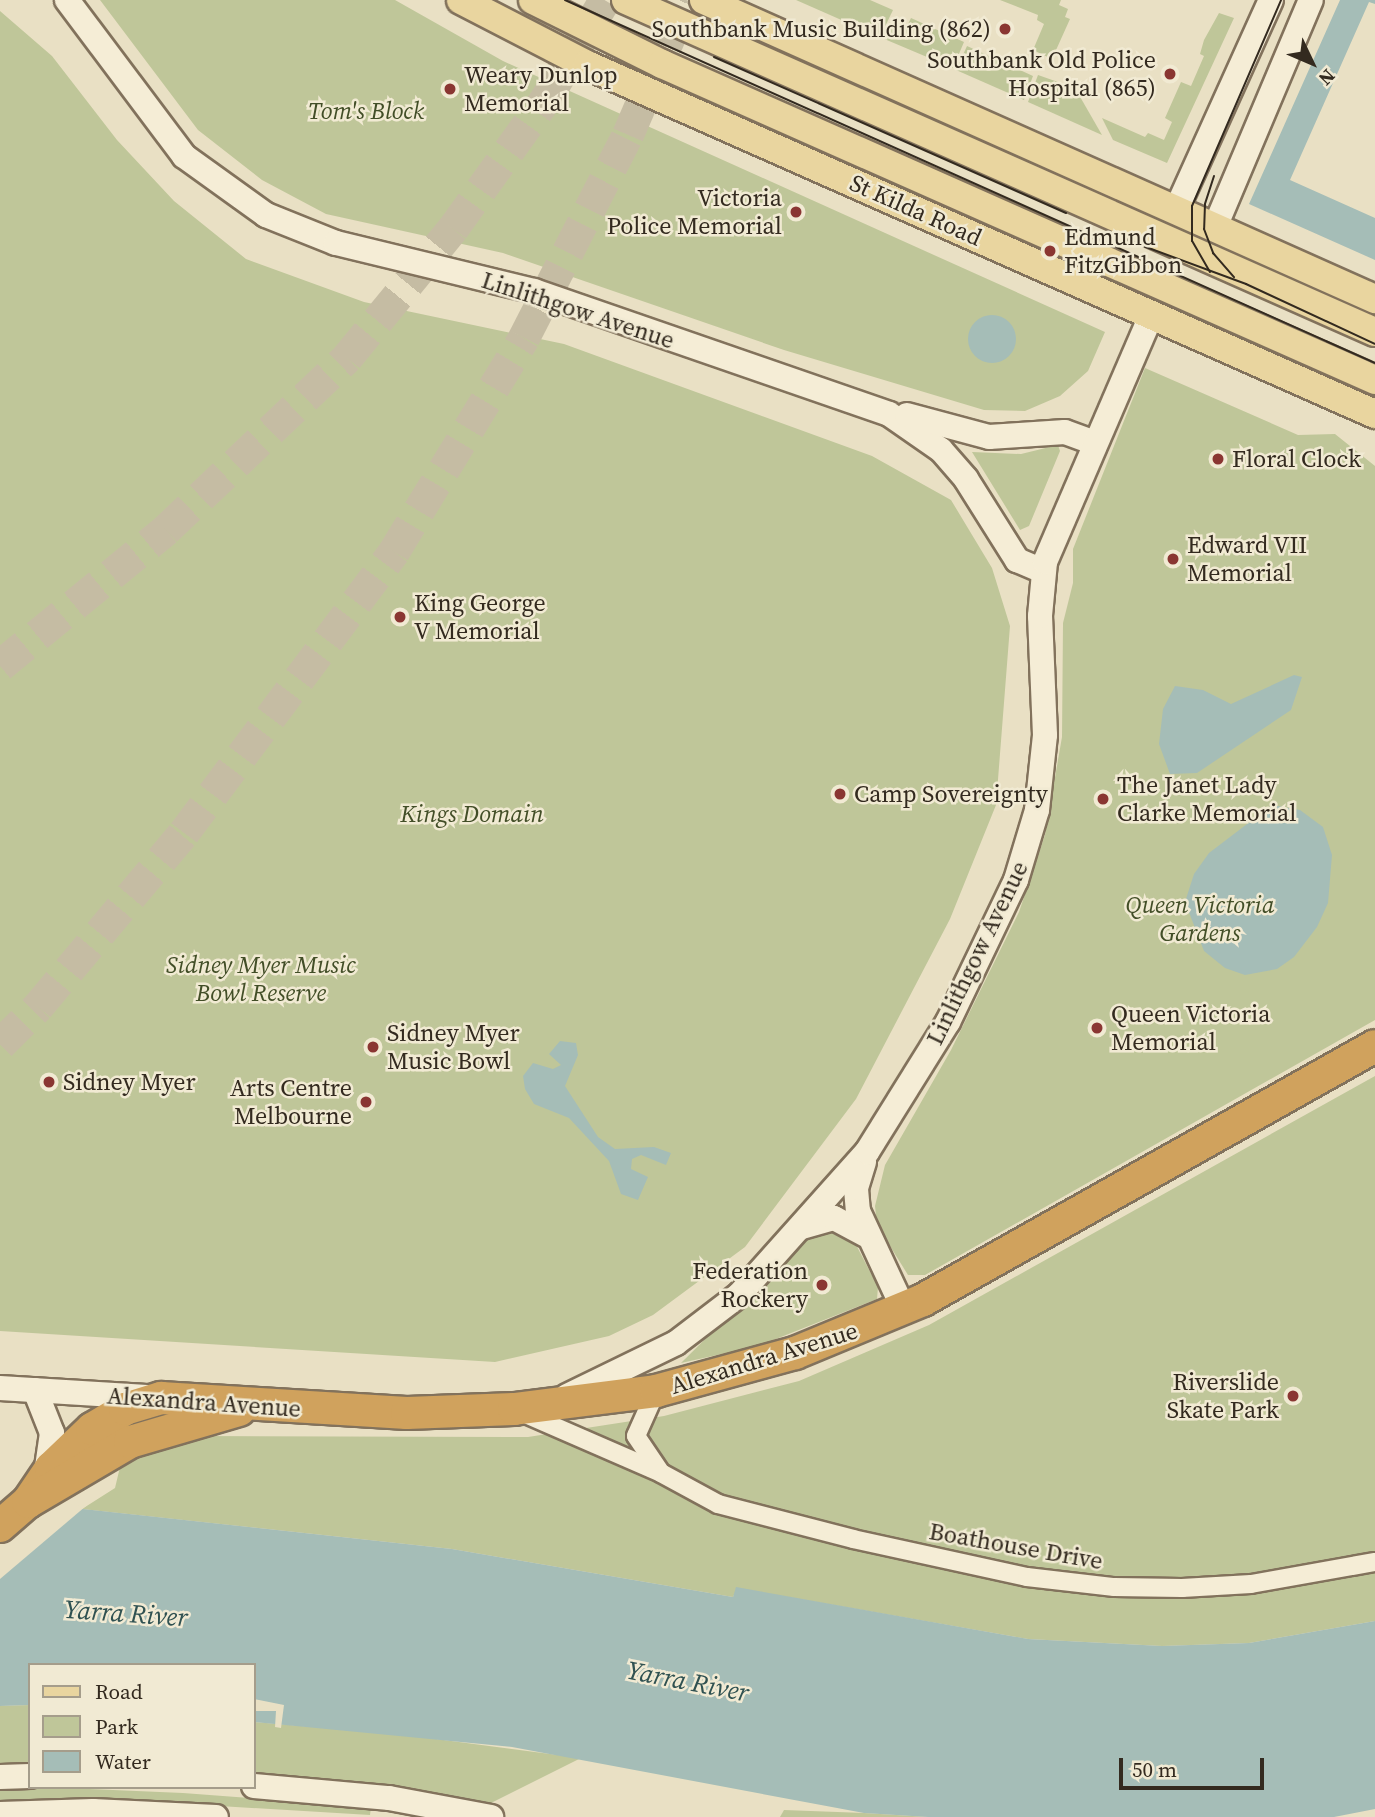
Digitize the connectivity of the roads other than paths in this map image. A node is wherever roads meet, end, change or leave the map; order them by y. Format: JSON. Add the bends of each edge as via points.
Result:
{"nodes":[{"id":1,"x":60,"y":0,"type":"edge"},
{"id":2,"x":67,"y":0,"type":"edge"},
{"id":3,"x":461,"y":0,"type":"edge"},
{"id":4,"x":533,"y":0,"type":"edge"},
{"id":5,"x":626,"y":0,"type":"edge"},
{"id":6,"x":704,"y":0,"type":"edge"},
{"id":7,"x":1271,"y":0,"type":"edge"},
{"id":8,"x":1311,"y":0,"type":"edge"},
{"id":9,"x":82,"y":22,"type":"junction"},
{"id":10,"x":783,"y":34,"type":"junction"},
{"id":11,"x":780,"y":66,"type":"junction"},
{"id":12,"x":1177,"y":208,"type":"junction"},
{"id":13,"x":1215,"y":227,"type":"junction"},
{"id":14,"x":1168,"y":241,"type":"junction"},
{"id":15,"x":1195,"y":253,"type":"junction"},
{"id":16,"x":1163,"y":285,"type":"junction"},
{"id":17,"x":1375,"y":299,"type":"edge"},
{"id":18,"x":1151,"y":316,"type":"junction"},
{"id":19,"x":1375,"y":332,"type":"edge"},
{"id":20,"x":1375,"y":380,"type":"edge"},
{"id":21,"x":862,"y":403,"type":"junction"},
{"id":22,"x":1375,"y":414,"type":"edge"},
{"id":23,"x":1095,"y":443,"type":"junction"},
{"id":24,"x":1043,"y":571,"type":"junction"},
{"id":25,"x":1375,"y":1046,"type":"edge"},
{"id":26,"x":867,"y":1152,"type":"junction"},
{"id":27,"x":801,"y":1228,"type":"junction"},
{"id":28,"x":866,"y":1235,"type":"junction"},
{"id":29,"x":904,"y":1310,"type":"junction"},
{"id":30,"x":0,"y":1388,"type":"edge"},
{"id":31,"x":35,"y":1390,"type":"junction"},
{"id":32,"x":656,"y":1391,"type":"junction"},
{"id":33,"x":180,"y":1397,"type":"junction"},
{"id":34,"x":550,"y":1404,"type":"junction"},
{"id":35,"x":254,"y":1406,"type":"junction"},
{"id":36,"x":514,"y":1409,"type":"junction"},
{"id":37,"x":661,"y":1473,"type":"junction"},
{"id":38,"x":43,"y":1486,"type":"junction"},
{"id":39,"x":0,"y":1526,"type":"edge"},
{"id":40,"x":1375,"y":1562,"type":"edge"},
{"id":41,"x":28,"y":1776,"type":"edge"},
{"id":42,"x":0,"y":1777,"type":"edge"},
{"id":43,"x":256,"y":1786,"type":"edge"},
{"id":44,"x":0,"y":1814,"type":"edge"},
{"id":45,"x":216,"y":1817,"type":"edge"},
{"id":46,"x":491,"y":1817,"type":"edge"}],
"edges":[{"from":1,"to":9,"type":"street","name":"Linlithgow Avenue"},
{"from":2,"to":9,"type":"street","name":"Linlithgow Avenue"},
{"from":3,"to":18,"type":"main road","name":"St Kilda Road","via":[[587,65]]},
{"from":4,"to":16,"type":"main road","name":"St Kilda Road","via":[[662,64]]},
{"from":5,"to":11,"type":"main road"},
{"from":6,"to":10,"type":"main road"},
{"from":7,"to":12,"type":"street"},
{"from":8,"to":13,"type":"street"},
{"from":9,"to":21,"type":"street","name":"Linlithgow Avenue","via":[[184,156],[226,190],[299,231],[380,256],[534,291],[780,379]]},
{"from":10,"to":11,"type":"main road"},
{"from":10,"to":12,"type":"main road"},
{"from":11,"to":14,"type":"main road"},
{"from":12,"to":13,"type":"main road"},
{"from":12,"to":14,"type":"main road"},
{"from":13,"to":15,"type":"main road"},
{"from":13,"to":17,"type":"main road"},
{"from":14,"to":15,"type":"main road"},
{"from":14,"to":16,"type":"main road"},
{"from":15,"to":16,"type":"main road"},
{"from":15,"to":19,"type":"main road"},
{"from":16,"to":18,"type":"main road"},
{"from":16,"to":20,"type":"main road","name":"St Kilda Road"},
{"from":18,"to":22,"type":"main road","name":"St Kilda Road"},
{"from":18,"to":23,"type":"street","name":"Linlithgow Avenue"},
{"from":21,"to":23,"type":"street","via":[[989,437],[1065,432]]},
{"from":21,"to":24,"type":"street","name":"Linlithgow Avenue","via":[[905,423],[941,450],[982,501],[1017,560]]},
{"from":23,"to":24,"type":"street","name":"Linlithgow Avenue"},
{"from":24,"to":26,"type":"street","name":"Linlithgow Avenue","via":[[1040,636],[1045,735],[1039,803],[1027,847],[996,925],[948,1022]]},
{"from":25,"to":29,"type":"highway","name":"Alexandra Avenue"},
{"from":26,"to":27,"type":"street","name":"Linlithgow Avenue"},
{"from":26,"to":28,"type":"street","name":"Linlithgow Avenue","via":[[856,1189]]},
{"from":27,"to":28,"type":"street","via":[[834,1218]]},
{"from":27,"to":34,"type":"street","name":"Linlithgow Avenue","via":[[739,1294],[690,1334]]},
{"from":28,"to":29,"type":"street","name":"Linlithgow Avenue"},
{"from":29,"to":32,"type":"highway","name":"Alexandra Avenue","via":[[766,1363]]},
{"from":30,"to":31,"type":"street","name":"Alexandra Avenue"},
{"from":31,"to":33,"type":"street","name":"Alexandra Avenue"},
{"from":31,"to":38,"type":"street","via":[[52,1433]]},
{"from":32,"to":34,"type":"highway","name":"Alexandra Avenue"},
{"from":32,"to":37,"type":"street","name":"Boathouse Drive","via":[[636,1436]]},
{"from":33,"to":35,"type":"highway","name":"Alexandra Avenue"},
{"from":33,"to":38,"type":"highway","via":[[146,1402],[109,1417]]},
{"from":34,"to":36,"type":"highway","name":"Alexandra Avenue"},
{"from":35,"to":36,"type":"highway","name":"Alexandra Avenue","via":[[407,1413]]},
{"from":35,"to":38,"type":"highway","via":[[141,1437]]},
{"from":36,"to":37,"type":"street","name":"Boathouse Drive"},
{"from":37,"to":40,"type":"street","name":"Boathouse Drive","via":[[718,1504],[1027,1577],[1114,1587],[1182,1588],[1251,1584]]},
{"from":38,"to":39,"type":"highway"},
{"from":41,"to":42,"type":"street"},
{"from":43,"to":46,"type":"street","via":[[389,1798]]},
{"from":44,"to":45,"type":"street","via":[[93,1811]]}]}
